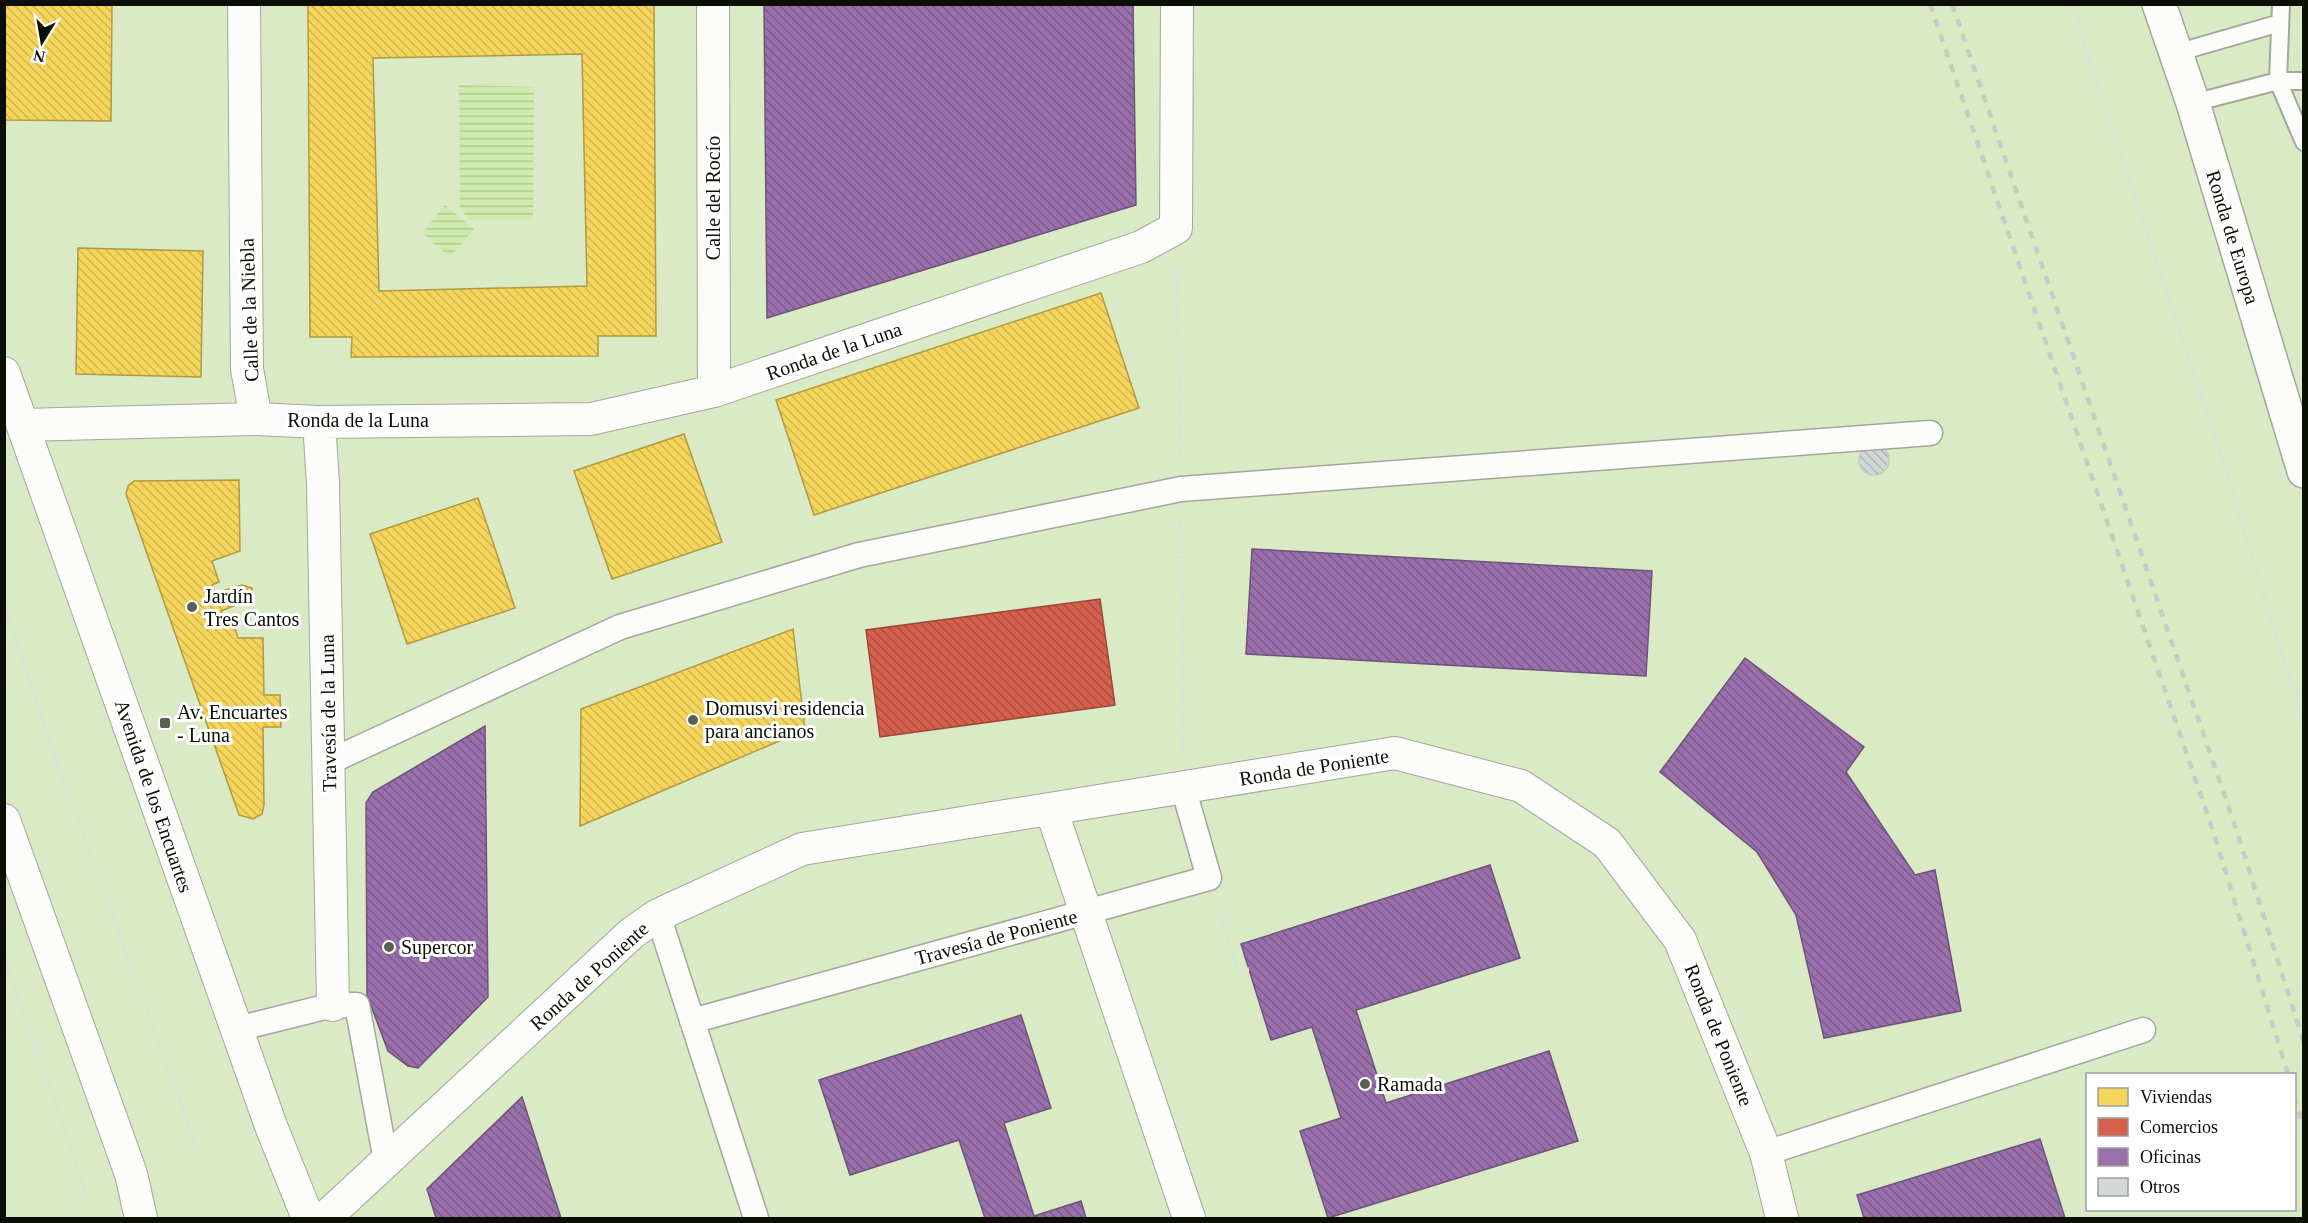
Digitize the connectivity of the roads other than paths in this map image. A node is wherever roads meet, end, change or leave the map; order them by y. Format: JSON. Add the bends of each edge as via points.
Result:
{"nodes":[{"id":1,"x":244,"y":4,"type":"edge"},
{"id":2,"x":713,"y":4,"type":"edge"},
{"id":3,"x":1177,"y":4,"type":"edge"},
{"id":4,"x":2159,"y":4,"type":"edge"},
{"id":5,"x":2281,"y":4,"type":"edge"},
{"id":6,"x":2280,"y":23,"type":"junction"},
{"id":7,"x":2176,"y":53,"type":"junction"},
{"id":8,"x":2278,"y":81,"type":"junction"},
{"id":9,"x":2304,"y":81,"type":"edge"},
{"id":10,"x":2193,"y":103,"type":"junction"},
{"id":11,"x":2304,"y":142,"type":"edge"},
{"id":12,"x":4,"y":372,"type":"edge"},
{"id":13,"x":714,"y":391,"type":"junction"},
{"id":14,"x":256,"y":419,"type":"junction"},
{"id":15,"x":319,"y":422,"type":"junction"},
{"id":16,"x":23,"y":425,"type":"junction"},
{"id":17,"x":1930,"y":433,"type":"dead end"},
{"id":18,"x":2304,"y":471,"type":"edge"},
{"id":19,"x":328,"y":762,"type":"junction"},
{"id":20,"x":1183,"y":787,"type":"junction"},
{"id":21,"x":1051,"y":809,"type":"junction"},
{"id":22,"x":4,"y":820,"type":"edge"},
{"id":23,"x":1086,"y":912,"type":"junction"},
{"id":24,"x":658,"y":915,"type":"junction"},
{"id":25,"x":333,"y":1005,"type":"junction"},
{"id":26,"x":692,"y":1021,"type":"junction"},
{"id":27,"x":237,"y":1029,"type":"junction"},
{"id":28,"x":2143,"y":1030,"type":"dead end"},
{"id":29,"x":1766,"y":1152,"type":"junction"},
{"id":30,"x":386,"y":1161,"type":"junction"},
{"id":31,"x":141,"y":1218,"type":"edge"},
{"id":32,"x":308,"y":1218,"type":"edge"},
{"id":33,"x":325,"y":1218,"type":"edge"},
{"id":34,"x":756,"y":1218,"type":"edge"},
{"id":35,"x":1189,"y":1218,"type":"edge"},
{"id":36,"x":1782,"y":1218,"type":"edge"}],
"edges":[{"from":1,"to":14,"type":"street","name":"Calle de la Niebla","via":[[247,369]]},
{"from":2,"to":13,"type":"street","name":"Calle del Rocío"},
{"from":3,"to":13,"type":"street","name":"Ronda de la Luna","via":[[1176,228],[1141,247]]},
{"from":4,"to":7,"type":"street","name":"Ronda de Europa"},
{"from":5,"to":6,"type":"lane"},
{"from":6,"to":7,"type":"lane"},
{"from":6,"to":8,"type":"lane"},
{"from":7,"to":10,"type":"street","name":"Ronda de Europa"},
{"from":8,"to":9,"type":"lane"},
{"from":8,"to":10,"type":"lane"},
{"from":8,"to":11,"type":"lane"},
{"from":10,"to":18,"type":"street","name":"Ronda de Europa"},
{"from":12,"to":16,"type":"street","name":"Avenida de los Encuartes"},
{"from":13,"to":15,"type":"street","name":"Ronda de la Luna","via":[[591,420]]},
{"from":14,"to":15,"type":"street","name":"Ronda de la Luna"},
{"from":14,"to":16,"type":"street"},
{"from":15,"to":19,"type":"street","name":"Travesía de la Luna"},
{"from":16,"to":27,"type":"street","name":"Avenida de los Encuartes"},
{"from":17,"to":19,"type":"street","via":[[1181,489],[882,550],[620,627]]},
{"from":19,"to":25,"type":"street","name":"Travesía de la Luna"},
{"from":20,"to":21,"type":"street","name":"Ronda de Poniente"},
{"from":20,"to":23,"type":"street","name":"Travesía de Poniente","via":[[1209,878]]},
{"from":20,"to":29,"type":"street","name":"Ronda de Poniente","via":[[1395,753],[1521,786],[1607,843],[1680,940]]},
{"from":21,"to":23,"type":"street"},
{"from":21,"to":24,"type":"street","name":"Ronda de Poniente","via":[[802,849]]},
{"from":22,"to":31,"type":"street","via":[[131,1174]]},
{"from":23,"to":26,"type":"street","name":"Travesía de Poniente"},
{"from":23,"to":35,"type":"street"},
{"from":24,"to":26,"type":"street"},
{"from":24,"to":30,"type":"street","name":"Ronda de Poniente","via":[[632,933]]},
{"from":25,"to":27,"type":"street"},
{"from":25,"to":30,"type":"street","via":[[357,1005]]},
{"from":26,"to":34,"type":"street"},
{"from":27,"to":32,"type":"street","name":"Avenida de los Encuartes"},
{"from":28,"to":29,"type":"street"},
{"from":29,"to":36,"type":"street","name":"Ronda de Poniente"},
{"from":30,"to":33,"type":"street","name":"Ronda de Poniente"}]}
